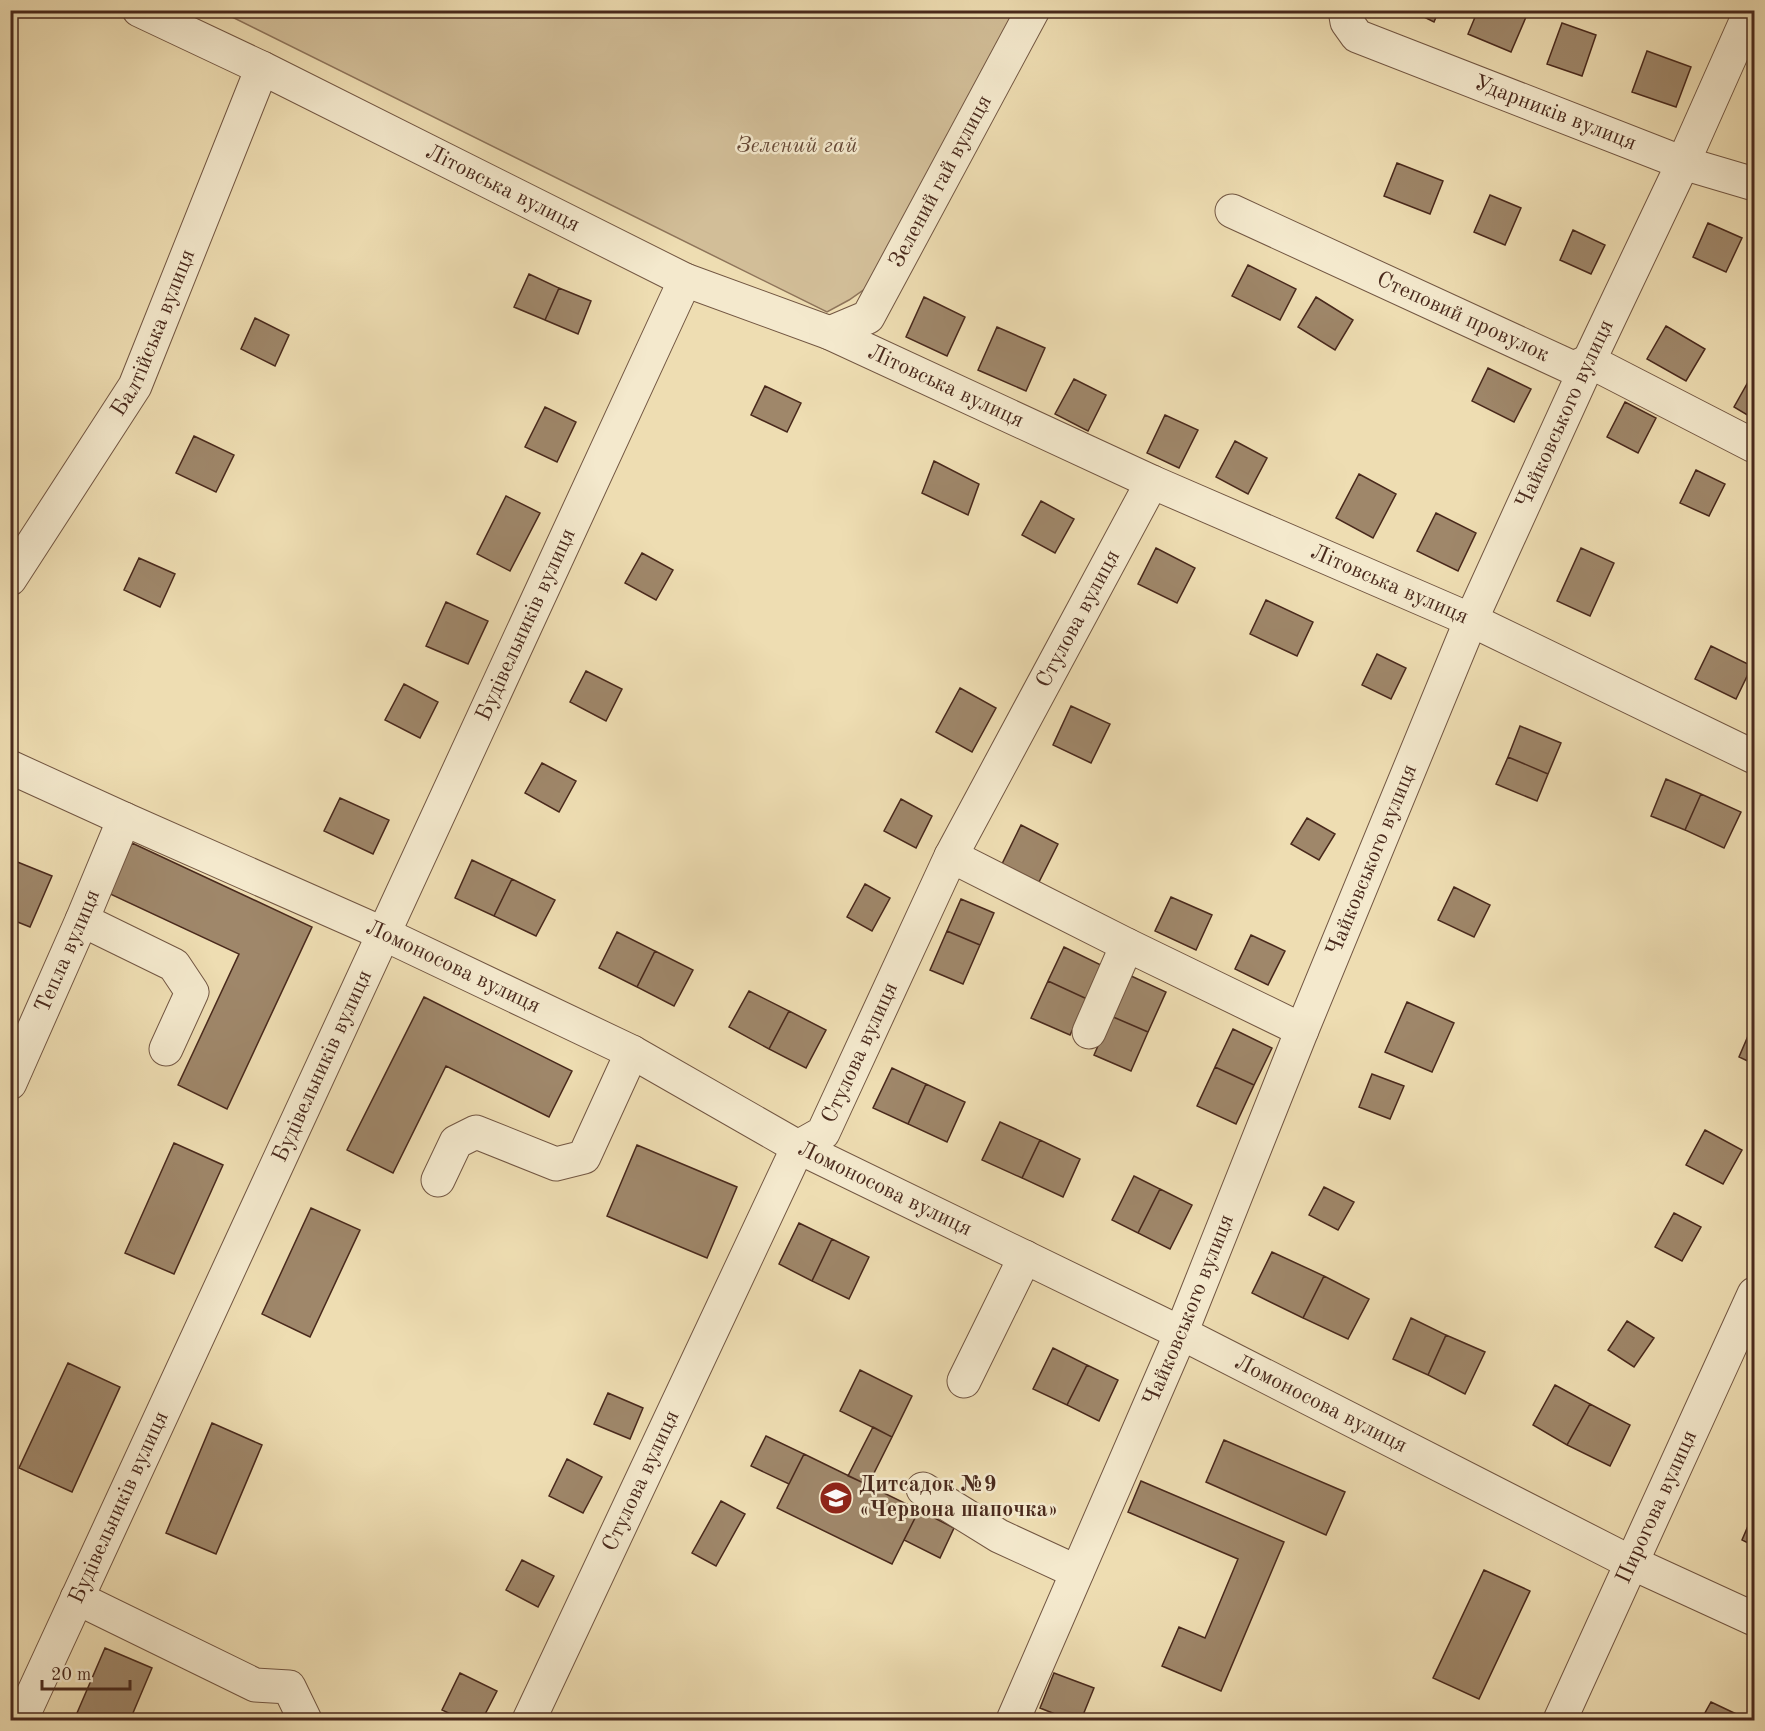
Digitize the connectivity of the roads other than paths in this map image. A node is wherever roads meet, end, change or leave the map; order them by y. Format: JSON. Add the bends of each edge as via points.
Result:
{"nodes":[{"id":1,"x":139,"y":10,"type":"edge"},
{"id":2,"x":1033,"y":10,"type":"edge"},
{"id":3,"x":1751,"y":10,"type":"edge"},
{"id":4,"x":1351,"y":23,"type":"edge"},
{"id":5,"x":262,"y":68,"type":"junction"},
{"id":6,"x":1683,"y":163,"type":"junction"},
{"id":7,"x":1755,"y":184,"type":"edge"},
{"id":8,"x":1232,"y":211,"type":"dead end"},
{"id":9,"x":685,"y":280,"type":"junction"},
{"id":10,"x":830,"y":333,"type":"junction"},
{"id":11,"x":1589,"y":361,"type":"junction"},
{"id":12,"x":1755,"y":446,"type":"edge"},
{"id":13,"x":1152,"y":482,"type":"junction"},
{"id":14,"x":10,"y":579,"type":"edge"},
{"id":15,"x":1472,"y":620,"type":"junction"},
{"id":16,"x":1755,"y":757,"type":"edge"},
{"id":17,"x":10,"y":767,"type":"edge"},
{"id":18,"x":124,"y":819,"type":"junction"},
{"id":19,"x":951,"y":856,"type":"junction"},
{"id":20,"x":82,"y":920,"type":"junction"},
{"id":21,"x":384,"y":934,"type":"junction"},
{"id":22,"x":1127,"y":945,"type":"junction"},
{"id":23,"x":1302,"y":1030,"type":"junction"},
{"id":24,"x":1089,"y":1032,"type":"dead end"},
{"id":25,"x":166,"y":1049,"type":"dead end"},
{"id":26,"x":632,"y":1052,"type":"junction"},
{"id":27,"x":10,"y":1083,"type":"edge"},
{"id":28,"x":798,"y":1147,"type":"junction"},
{"id":29,"x":438,"y":1180,"type":"dead end"},
{"id":30,"x":1025,"y":1257,"type":"junction"},
{"id":31,"x":1755,"y":1294,"type":"edge"},
{"id":32,"x":1181,"y":1333,"type":"junction"},
{"id":33,"x":964,"y":1381,"type":"dead end"},
{"id":34,"x":923,"y":1489,"type":"dead end"},
{"id":35,"x":1632,"y":1563,"type":"junction"},
{"id":36,"x":1077,"y":1572,"type":"junction"},
{"id":37,"x":77,"y":1598,"type":"junction"},
{"id":38,"x":1755,"y":1619,"type":"edge"},
{"id":39,"x":21,"y":1720,"type":"edge"},
{"id":40,"x":305,"y":1720,"type":"edge"},
{"id":41,"x":529,"y":1720,"type":"edge"},
{"id":42,"x":1013,"y":1720,"type":"edge"},
{"id":43,"x":1560,"y":1720,"type":"edge"}],
"edges":[{"from":1,"to":5,"type":"street","name":"Літовська вулиця"},
{"from":2,"to":10,"type":"street","name":"Зелений гай вулиця","via":[[868,318]]},
{"from":3,"to":6,"type":"street","name":"Чайковського вулиця"},
{"from":4,"to":6,"type":"street","name":"Ударників вулиця"},
{"from":5,"to":9,"type":"street","name":"Літовська вулиця"},
{"from":5,"to":14,"type":"street","name":"Балтійська вулиця","via":[[135,386]]},
{"from":6,"to":7,"type":"street","name":"Ударників вулиця"},
{"from":6,"to":11,"type":"street","name":"Чайковського вулиця"},
{"from":8,"to":11,"type":"street","name":"Степовий провулок","via":[[1573,368]]},
{"from":9,"to":10,"type":"street","name":"Літовська вулиця"},
{"from":9,"to":21,"type":"street","name":"Будівельників вулиця"},
{"from":10,"to":13,"type":"street","name":"Літовська вулиця"},
{"from":11,"to":12,"type":"street"},
{"from":11,"to":15,"type":"street","name":"Чайковського вулиця"},
{"from":13,"to":15,"type":"street","name":"Літовська вулиця"},
{"from":13,"to":19,"type":"street","name":"Стулова вулиця"},
{"from":15,"to":16,"type":"street","name":"Літовська вулиця"},
{"from":15,"to":23,"type":"street","name":"Чайковського вулиця"},
{"from":17,"to":18,"type":"street","name":"Ломоносова вулиця"},
{"from":18,"to":20,"type":"street","name":"Тепла вулиця"},
{"from":18,"to":21,"type":"street","name":"Ломоносова вулиця"},
{"from":19,"to":22,"type":"street"},
{"from":19,"to":28,"type":"street","name":"Стулова вулиця","via":[[823,1133]]},
{"from":20,"to":25,"type":"street","via":[[174,965],[192,992]]},
{"from":20,"to":27,"type":"street","name":"Тепла вулиця"},
{"from":21,"to":26,"type":"street","name":"Ломоносова вулиця"},
{"from":21,"to":37,"type":"street","name":"Будівельників вулиця"},
{"from":22,"to":23,"type":"street"},
{"from":22,"to":24,"type":"street"},
{"from":23,"to":32,"type":"street","name":"Чайковського вулиця"},
{"from":26,"to":28,"type":"street","name":"Ломоносова вулиця"},
{"from":26,"to":29,"type":"street","via":[[584,1157],[556,1164],[476,1132],[456,1142]]},
{"from":28,"to":30,"type":"street","name":"Ломоносова вулиця"},
{"from":28,"to":41,"type":"street","name":"Стулова вулиця"},
{"from":30,"to":32,"type":"street","name":"Ломоносова вулиця"},
{"from":30,"to":33,"type":"street"},
{"from":31,"to":35,"type":"street","name":"Пирогова вулиця"},
{"from":32,"to":35,"type":"street","name":"Ломоносова вулиця"},
{"from":32,"to":36,"type":"street","name":"Чайковського вулиця"},
{"from":34,"to":36,"type":"street","via":[[999,1536]]},
{"from":35,"to":38,"type":"street","name":"Ломоносова вулиця"},
{"from":35,"to":43,"type":"street","name":"Пирогова вулиця"},
{"from":36,"to":42,"type":"street","name":"Чайковського вулиця"},
{"from":37,"to":39,"type":"street","name":"Будівельників вулиця"},
{"from":37,"to":40,"type":"street","via":[[255,1685],[289,1687]]}]}
